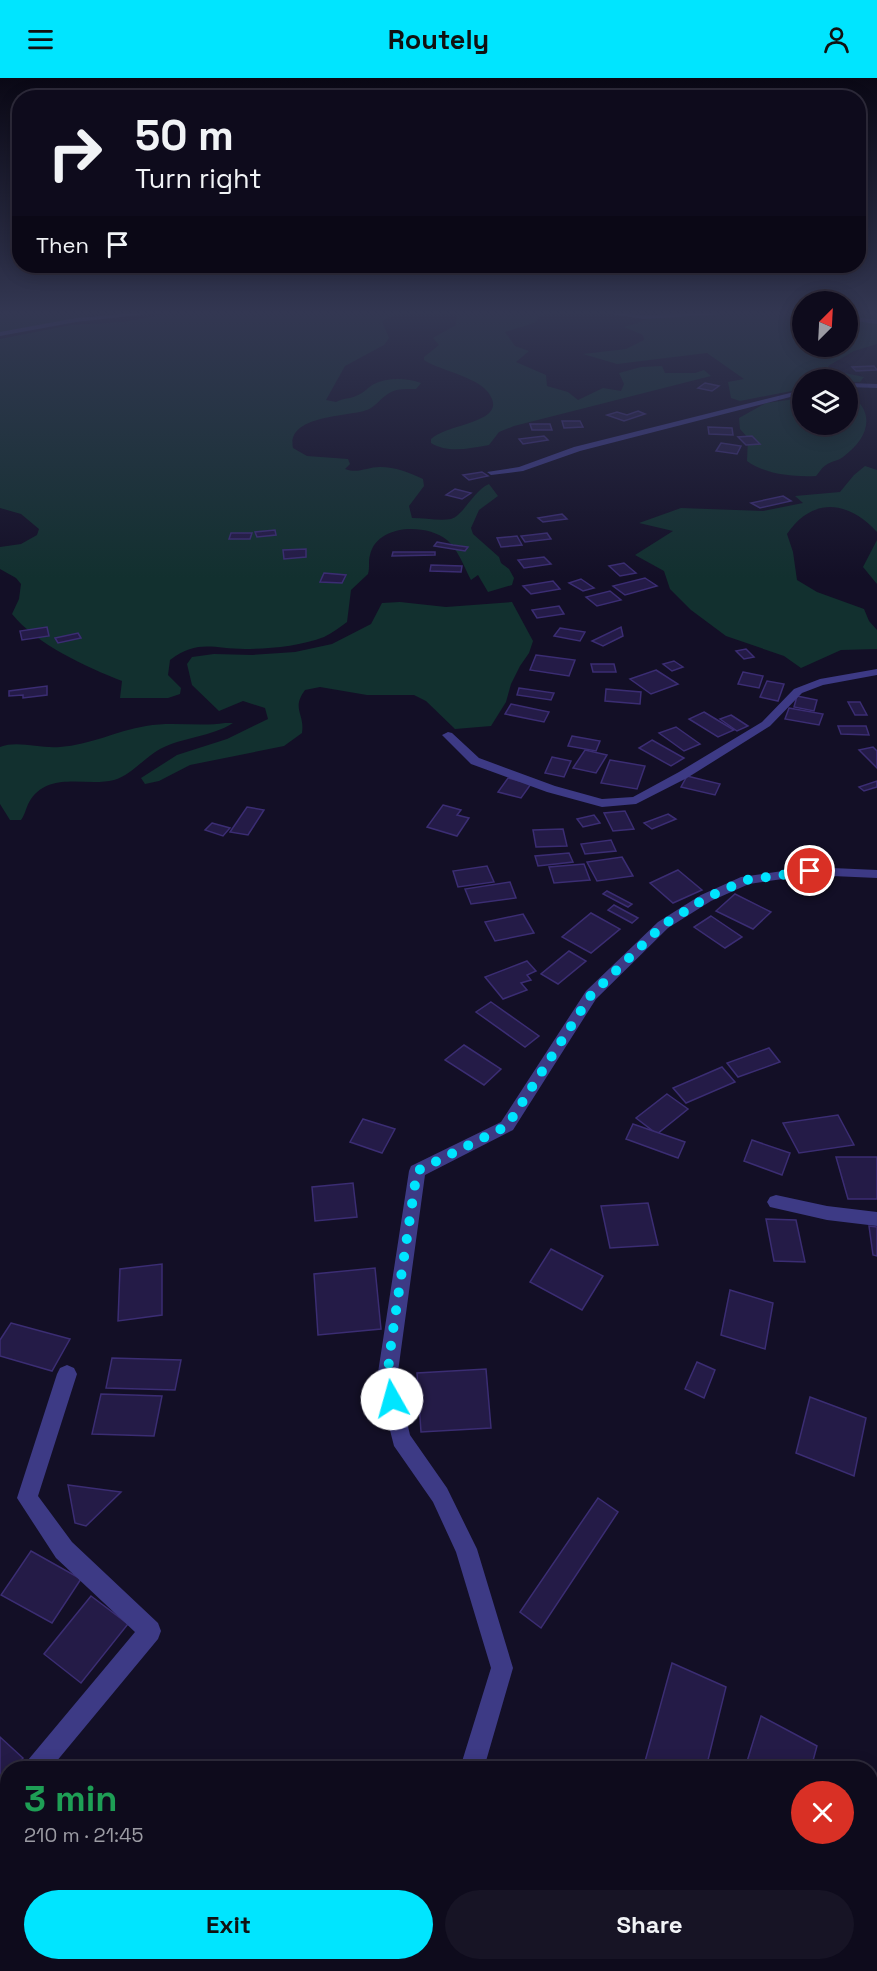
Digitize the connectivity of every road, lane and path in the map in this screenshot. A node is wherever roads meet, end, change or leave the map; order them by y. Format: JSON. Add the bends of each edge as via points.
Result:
{"nodes":[{"id":1,"x":765,"y":401,"type":"edge"},
{"id":2,"x":491,"y":472,"type":"dead end"},
{"id":3,"x":877,"y":672,"type":"edge"},
{"id":4,"x":448,"y":735,"type":"dead end"},
{"id":5,"x":877,"y":874,"type":"edge"},
{"id":6,"x":776,"y":1202,"type":"dead end"},
{"id":7,"x":877,"y":1219,"type":"edge"},
{"id":8,"x":68,"y":1374,"type":"dead end"},
{"id":9,"x":42,"y":1761,"type":"edge"},
{"id":10,"x":474,"y":1761,"type":"edge"}],
"edges":[{"from":1,"to":2,"type":"street","via":[[576,449],[520,469]]},
{"from":3,"to":4,"type":"street","via":[[820,682],[798,691],[766,724],[636,800],[602,803],[550,789],[475,761]]},
{"from":5,"to":10,"type":"street","via":[[810,871],[746,880],[706,898],[663,925],[591,995],[507,1126],[417,1171],[387,1378],[401,1439],[440,1495],[466,1549],[502,1668]]},
{"from":6,"to":7,"type":"street"},
{"from":8,"to":9,"type":"street","via":[[27,1498],[64,1550],[150,1631]]}]}
